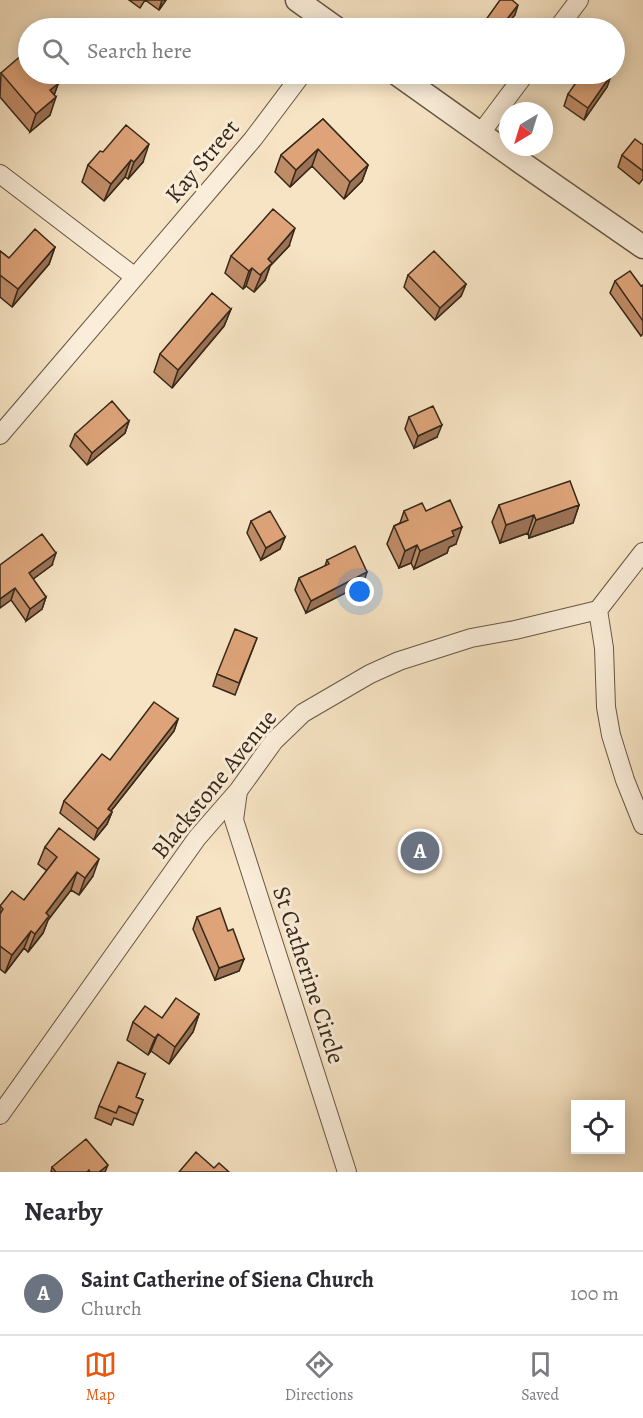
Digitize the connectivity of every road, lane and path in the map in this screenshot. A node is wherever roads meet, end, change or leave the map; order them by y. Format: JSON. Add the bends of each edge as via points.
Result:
{"nodes":[{"id":1,"x":297,"y":0,"type":"edge"},
{"id":2,"x":579,"y":0,"type":"edge"},
{"id":3,"x":321,"y":18,"type":"edge"},
{"id":4,"x":566,"y":18,"type":"edge"},
{"id":5,"x":294,"y":84,"type":"edge"},
{"id":6,"x":411,"y":84,"type":"edge"},
{"id":7,"x":518,"y":84,"type":"edge"},
{"id":8,"x":480,"y":134,"type":"junction"},
{"id":9,"x":0,"y":174,"type":"edge"},
{"id":10,"x":643,"y":247,"type":"edge"},
{"id":11,"x":135,"y":278,"type":"junction"},
{"id":12,"x":0,"y":435,"type":"edge"},
{"id":13,"x":643,"y":552,"type":"edge"},
{"id":14,"x":598,"y":610,"type":"junction"},
{"id":15,"x":238,"y":791,"type":"junction"},
{"id":16,"x":643,"y":825,"type":"edge"},
{"id":17,"x":0,"y":1115,"type":"edge"},
{"id":18,"x":347,"y":1172,"type":"edge"}],
"edges":[{"from":1,"to":3,"type":"street"},
{"from":2,"to":4,"type":"street"},
{"from":5,"to":11,"type":"street","name":"Kay Street"},
{"from":6,"to":8,"type":"street"},
{"from":7,"to":8,"type":"street"},
{"from":8,"to":10,"type":"street"},
{"from":9,"to":11,"type":"street"},
{"from":11,"to":12,"type":"street","name":"Kay Street"},
{"from":13,"to":14,"type":"street"},
{"from":14,"to":15,"type":"street","name":"Blackstone Avenue","via":[[471,638],[370,674],[303,713],[274,741]]},
{"from":14,"to":16,"type":"street","via":[[611,735]]},
{"from":15,"to":17,"type":"street","name":"Blackstone Avenue","via":[[197,838]]},
{"from":15,"to":18,"type":"street","name":"St Catherine Circle","via":[[234,820]]}]}
